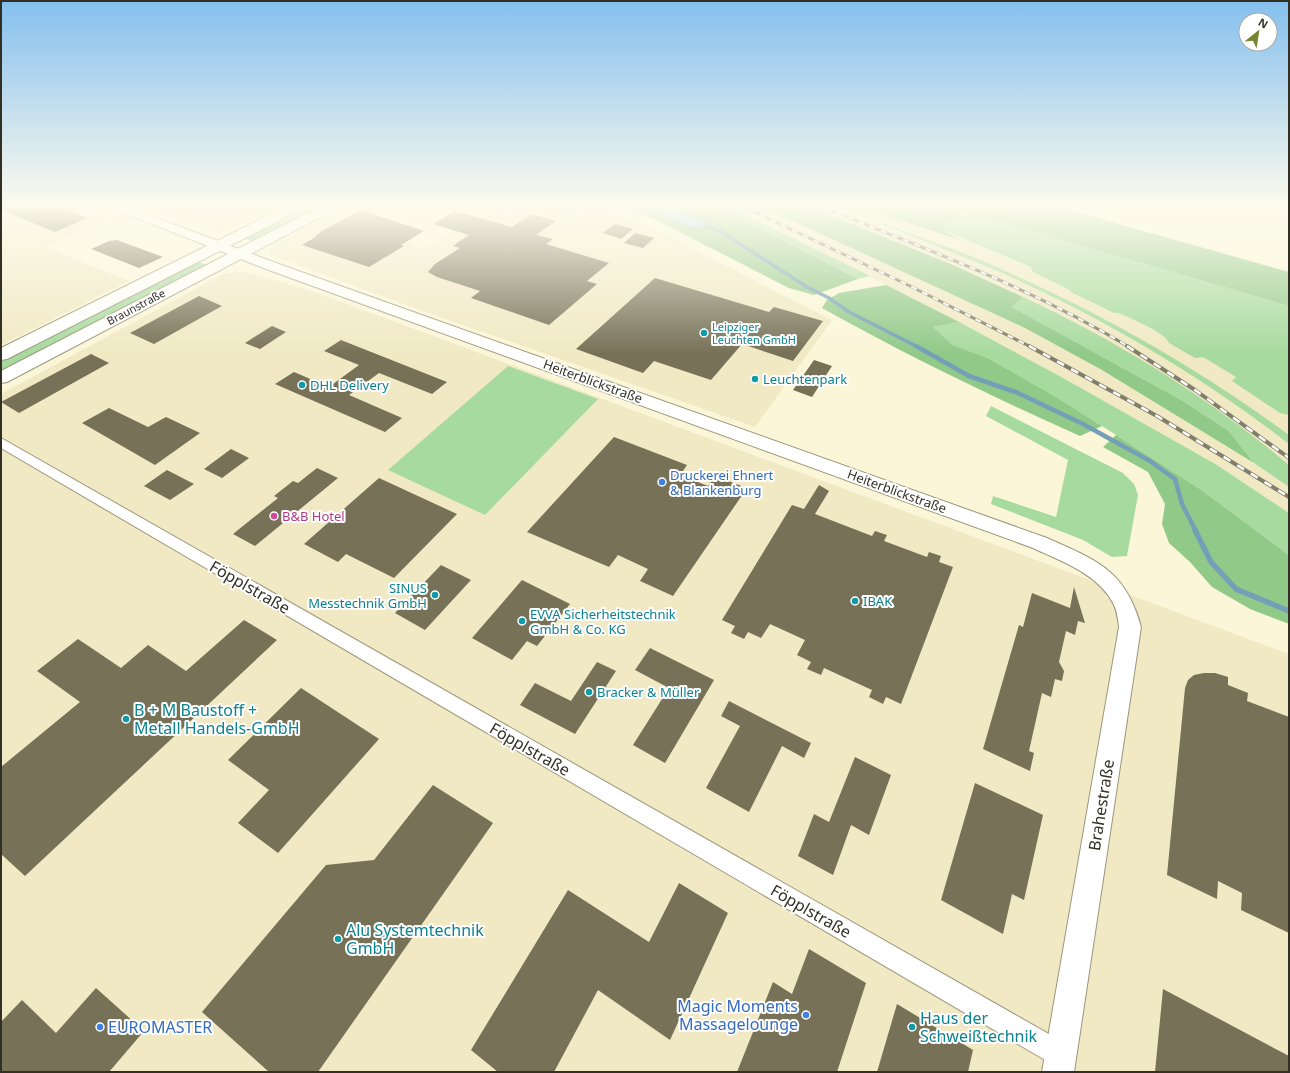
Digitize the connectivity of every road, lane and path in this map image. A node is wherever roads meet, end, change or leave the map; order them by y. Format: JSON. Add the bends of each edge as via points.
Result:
{"nodes":[{"id":1,"x":204,"y":254,"type":"edge"},
{"id":2,"x":239,"y":254,"type":"joint"},
{"id":3,"x":1,"y":355,"type":"edge"},
{"id":4,"x":1,"y":378,"type":"edge"},
{"id":5,"x":1,"y":442,"type":"edge"},
{"id":6,"x":1076,"y":559,"type":"joint"},
{"id":7,"x":1059,"y":1064,"type":"edge"}],
"edges":[{"from":1,"to":3,"type":"main road","name":"Braunstraße"},
{"from":2,"to":4,"type":"main road","name":"Braunstraße"},
{"from":2,"to":6,"type":"street","name":"Heiterblickstraße","via":[[788,451]]},
{"from":5,"to":7,"type":"street","name":"Föpplstraße"},
{"from":6,"to":7,"type":"street","name":"Brahestraße","via":[[1094,570],[1112,587],[1123,601],[1130,627]]}]}
